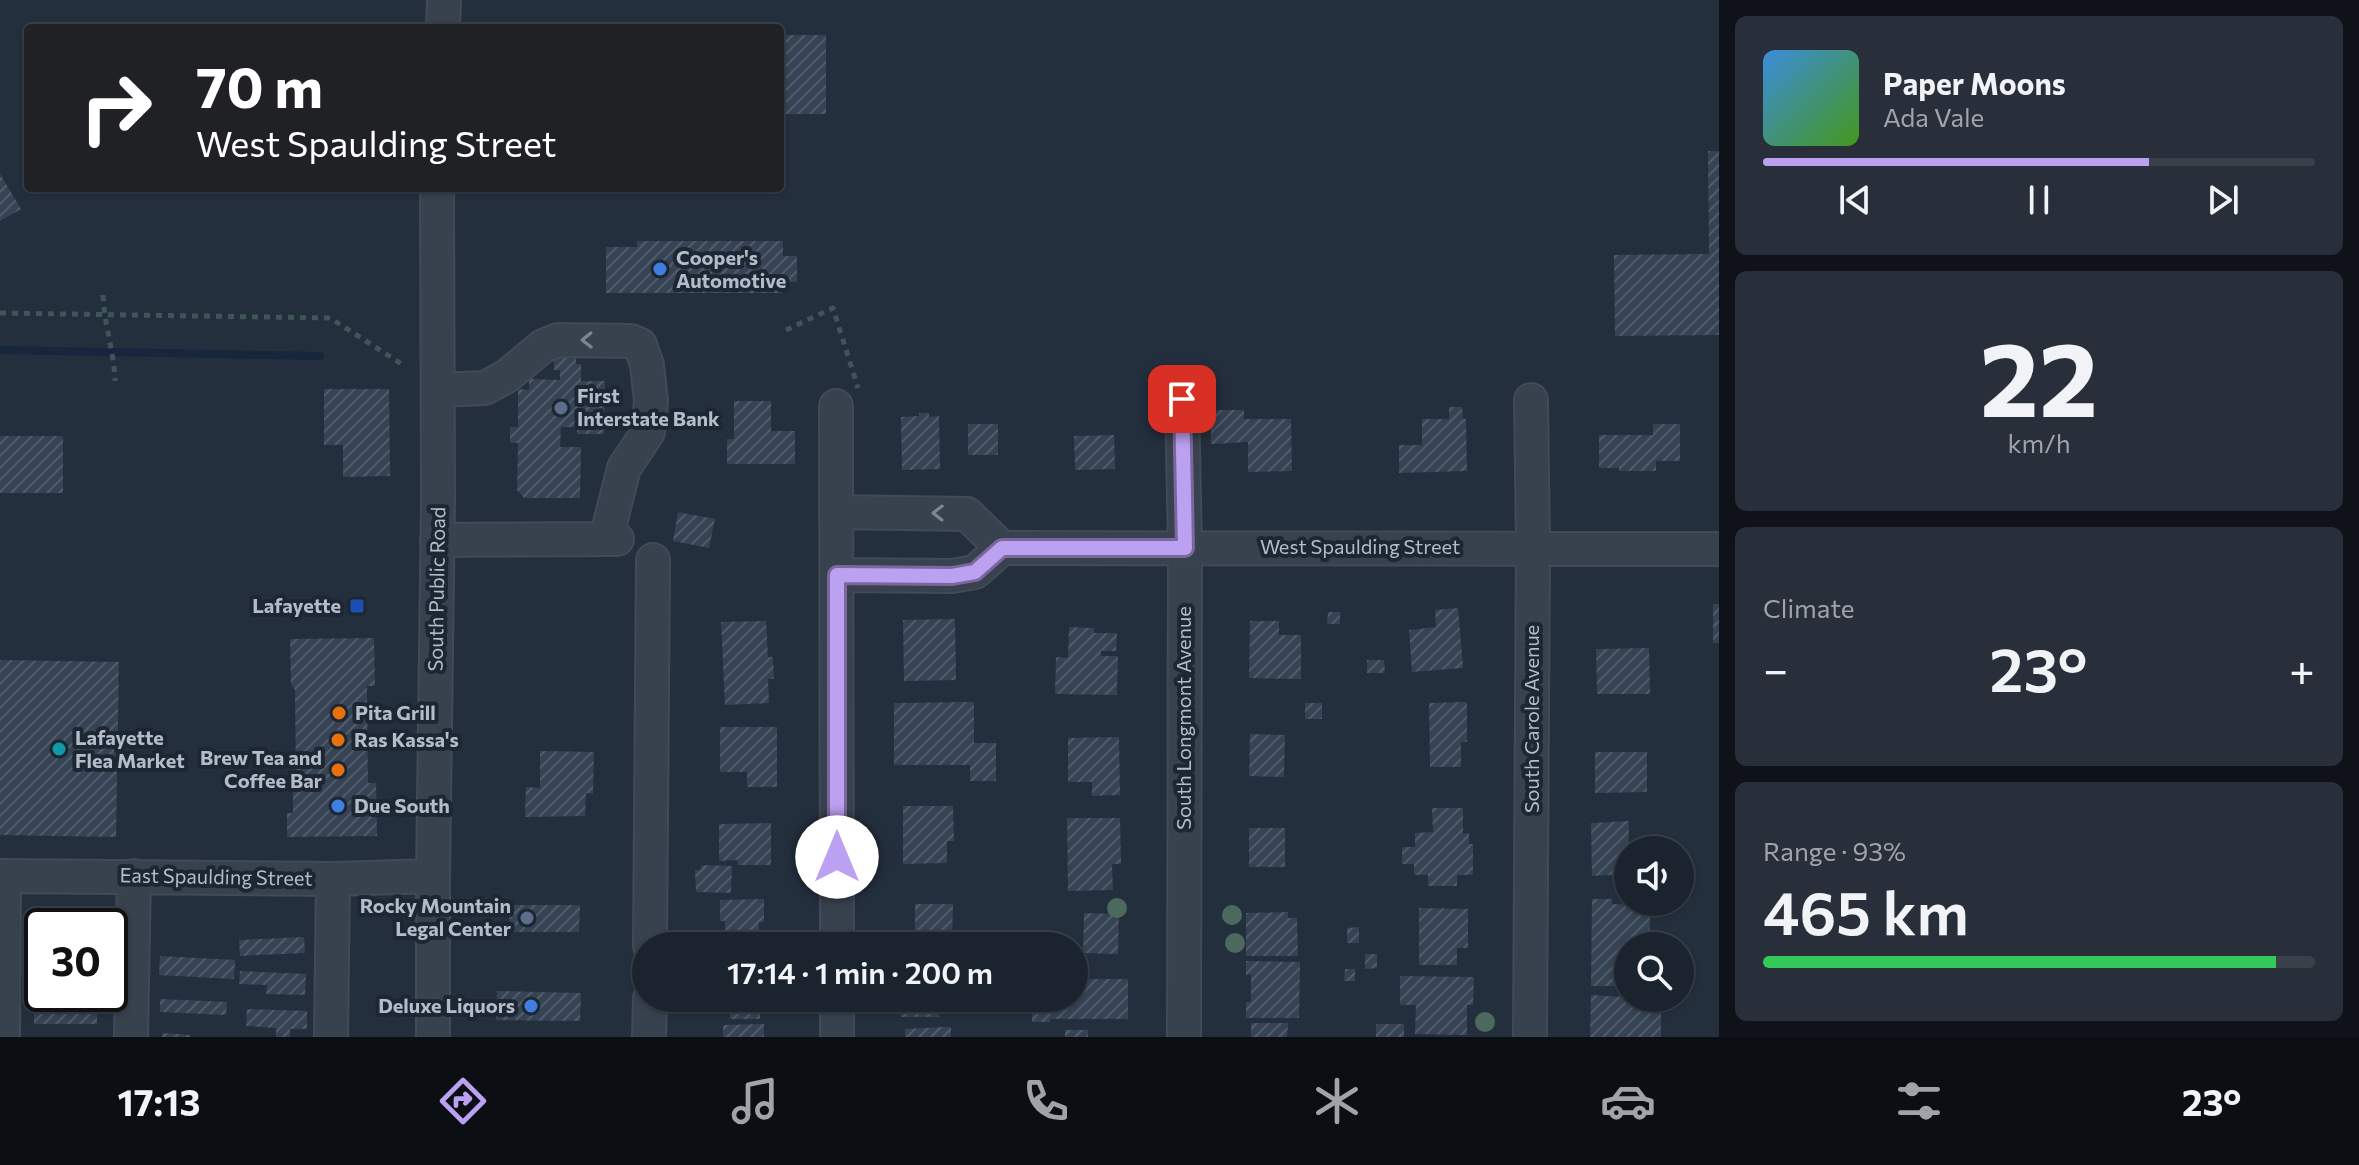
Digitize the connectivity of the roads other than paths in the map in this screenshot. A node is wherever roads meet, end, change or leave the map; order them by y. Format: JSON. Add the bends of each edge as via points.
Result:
{"nodes":[{"id":1,"x":444,"y":0,"type":"edge"},
{"id":2,"x":443,"y":24,"type":"edge"},
{"id":3,"x":437,"y":192,"type":"edge"},
{"id":4,"x":438,"y":390,"type":"junction"},
{"id":5,"x":1182,"y":399,"type":"dead end"},
{"id":6,"x":1531,"y":400,"type":"dead end"},
{"id":7,"x":836,"y":406,"type":"road end"},
{"id":8,"x":836,"y":512,"type":"junction"},
{"id":9,"x":437,"y":540,"type":"junction"},
{"id":10,"x":1533,"y":547,"type":"junction"},
{"id":11,"x":1002,"y":548,"type":"junction"},
{"id":12,"x":1185,"y":548,"type":"junction"},
{"id":13,"x":1719,"y":549,"type":"edge"},
{"id":14,"x":653,"y":560,"type":"dead end"},
{"id":15,"x":837,"y":575,"type":"junction"},
{"id":16,"x":2,"y":876,"type":"edge"},
{"id":17,"x":134,"y":876,"type":"junction"},
{"id":18,"x":433,"y":876,"type":"junction"},
{"id":19,"x":333,"y":879,"type":"junction"},
{"id":20,"x":650,"y":932,"type":"edge"},
{"id":21,"x":837,"y":932,"type":"edge"},
{"id":22,"x":650,"y":1012,"type":"edge"},
{"id":23,"x":837,"y":1012,"type":"edge"},
{"id":24,"x":3,"y":1037,"type":"edge"},
{"id":25,"x":131,"y":1037,"type":"edge"},
{"id":26,"x":331,"y":1037,"type":"edge"},
{"id":27,"x":433,"y":1037,"type":"edge"},
{"id":28,"x":649,"y":1037,"type":"edge"},
{"id":29,"x":837,"y":1037,"type":"edge"},
{"id":30,"x":1184,"y":1037,"type":"edge"},
{"id":31,"x":1530,"y":1037,"type":"edge"}],
"edges":[{"from":1,"to":2,"type":"street"},
{"from":3,"to":4,"type":"street","name":"South Public Road"},
{"from":4,"to":9,"type":"street","name":"South Public Road"},
{"from":9,"to":4,"type":"street","one_way":true,"via":[[612,539],[624,468],[648,432],[651,401],[647,365],[640,345],[631,341],[558,340],[485,388]]},
{"from":5,"to":12,"type":"street","name":"South Longmont Avenue"},
{"from":6,"to":10,"type":"street","name":"South Carole Avenue"},
{"from":7,"to":8,"type":"street"},
{"from":11,"to":8,"type":"street","one_way":true,"via":[[967,514]]},
{"from":8,"to":15,"type":"street"},
{"from":9,"to":18,"type":"street","name":"South Public Road"},
{"from":10,"to":12,"type":"street","name":"West Spaulding Street"},
{"from":10,"to":13,"type":"street","name":"West Spaulding Street"},
{"from":10,"to":31,"type":"street","name":"South Carole Avenue"},
{"from":11,"to":12,"type":"street","name":"West Spaulding Street"},
{"from":11,"to":15,"type":"street","via":[[975,572],[952,576]]},
{"from":12,"to":30,"type":"street","name":"South Longmont Avenue"},
{"from":14,"to":20,"type":"street"},
{"from":15,"to":21,"type":"street"},
{"from":16,"to":17,"type":"street","name":"East Spaulding Street"},
{"from":16,"to":24,"type":"street"},
{"from":17,"to":19,"type":"street","name":"East Spaulding Street"},
{"from":17,"to":25,"type":"street"},
{"from":18,"to":19,"type":"street","name":"East Spaulding Street"},
{"from":18,"to":27,"type":"street","name":"South Public Road"},
{"from":19,"to":26,"type":"street"},
{"from":22,"to":28,"type":"street"},
{"from":23,"to":29,"type":"street"}]}
